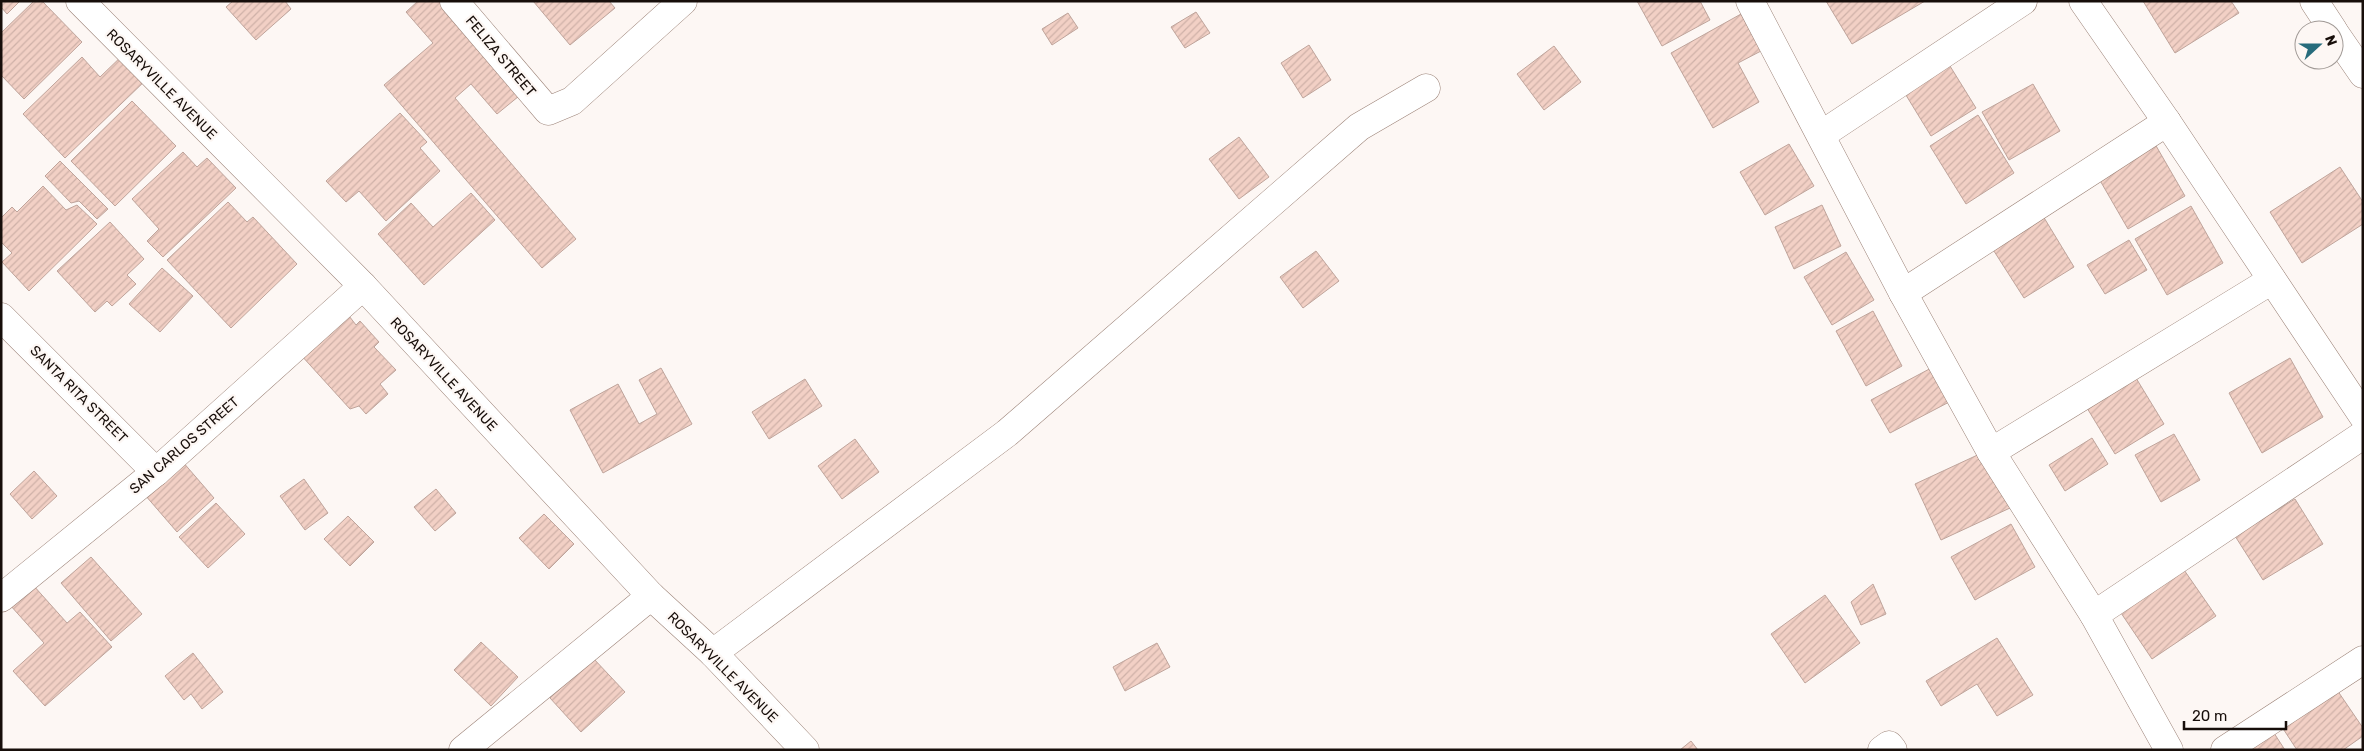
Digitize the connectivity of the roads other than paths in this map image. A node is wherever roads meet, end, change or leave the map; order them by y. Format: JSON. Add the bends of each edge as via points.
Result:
{"nodes":[{"id":1,"x":80,"y":1,"type":"edge"},
{"id":2,"x":454,"y":1,"type":"edge"},
{"id":3,"x":682,"y":1,"type":"edge"},
{"id":4,"x":1750,"y":1,"type":"edge"},
{"id":5,"x":2023,"y":1,"type":"edge"},
{"id":6,"x":2083,"y":1,"type":"edge"},
{"id":7,"x":2314,"y":1,"type":"edge"},
{"id":8,"x":2326,"y":20,"type":"edge"},
{"id":9,"x":2344,"y":47,"type":"edge"},
{"id":10,"x":2363,"y":74,"type":"edge"},
{"id":11,"x":1426,"y":88,"type":"dead end"},
{"id":12,"x":2166,"y":122,"type":"junction"},
{"id":13,"x":1821,"y":135,"type":"junction"},
{"id":14,"x":2272,"y":280,"type":"junction"},
{"id":15,"x":362,"y":286,"type":"junction"},
{"id":16,"x":1902,"y":293,"type":"junction"},
{"id":17,"x":1,"y":317,"type":"edge"},
{"id":18,"x":2363,"y":416,"type":"edge"},
{"id":19,"x":2363,"y":435,"type":"edge"},
{"id":20,"x":1991,"y":452,"type":"junction"},
{"id":21,"x":156,"y":472,"type":"junction"},
{"id":22,"x":651,"y":596,"type":"junction"},
{"id":23,"x":1,"y":598,"type":"edge"},
{"id":24,"x":2094,"y":615,"type":"junction"},
{"id":25,"x":713,"y":653,"type":"junction"},
{"id":26,"x":2363,"y":660,"type":"edge"},
{"id":27,"x":463,"y":750,"type":"edge"},
{"id":28,"x":806,"y":750,"type":"edge"},
{"id":29,"x":2169,"y":750,"type":"edge"},
{"id":30,"x":2225,"y":750,"type":"edge"}],
"edges":[{"from":1,"to":15,"type":"street","name":"ROSARYVILLE AVENUE"},
{"from":2,"to":3,"type":"street","name":"FELIZA STREET","via":[[548,112],[572,101]]},
{"from":4,"to":13,"type":"street"},
{"from":5,"to":13,"type":"street"},
{"from":6,"to":12,"type":"street"},
{"from":7,"to":8,"type":"street"},
{"from":9,"to":10,"type":"street"},
{"from":11,"to":25,"type":"street","via":[[1359,127],[1007,434]]},
{"from":12,"to":14,"type":"street"},
{"from":12,"to":16,"type":"street"},
{"from":13,"to":16,"type":"street"},
{"from":14,"to":18,"type":"street"},
{"from":14,"to":20,"type":"street"},
{"from":15,"to":21,"type":"street","name":"SAN CARLOS STREET"},
{"from":15,"to":22,"type":"street","name":"ROSARYVILLE AVENUE"},
{"from":16,"to":20,"type":"street"},
{"from":17,"to":21,"type":"street","name":"SANTA RITA STREET"},
{"from":19,"to":24,"type":"street"},
{"from":20,"to":24,"type":"street"},
{"from":21,"to":23,"type":"street","name":"SAN CARLOS STREET"},
{"from":22,"to":25,"type":"street","name":"ROSARYVILLE AVENUE"},
{"from":22,"to":27,"type":"street"},
{"from":24,"to":29,"type":"street"},
{"from":25,"to":28,"type":"street","name":"ROSARYVILLE AVENUE"},
{"from":26,"to":30,"type":"street"}]}
